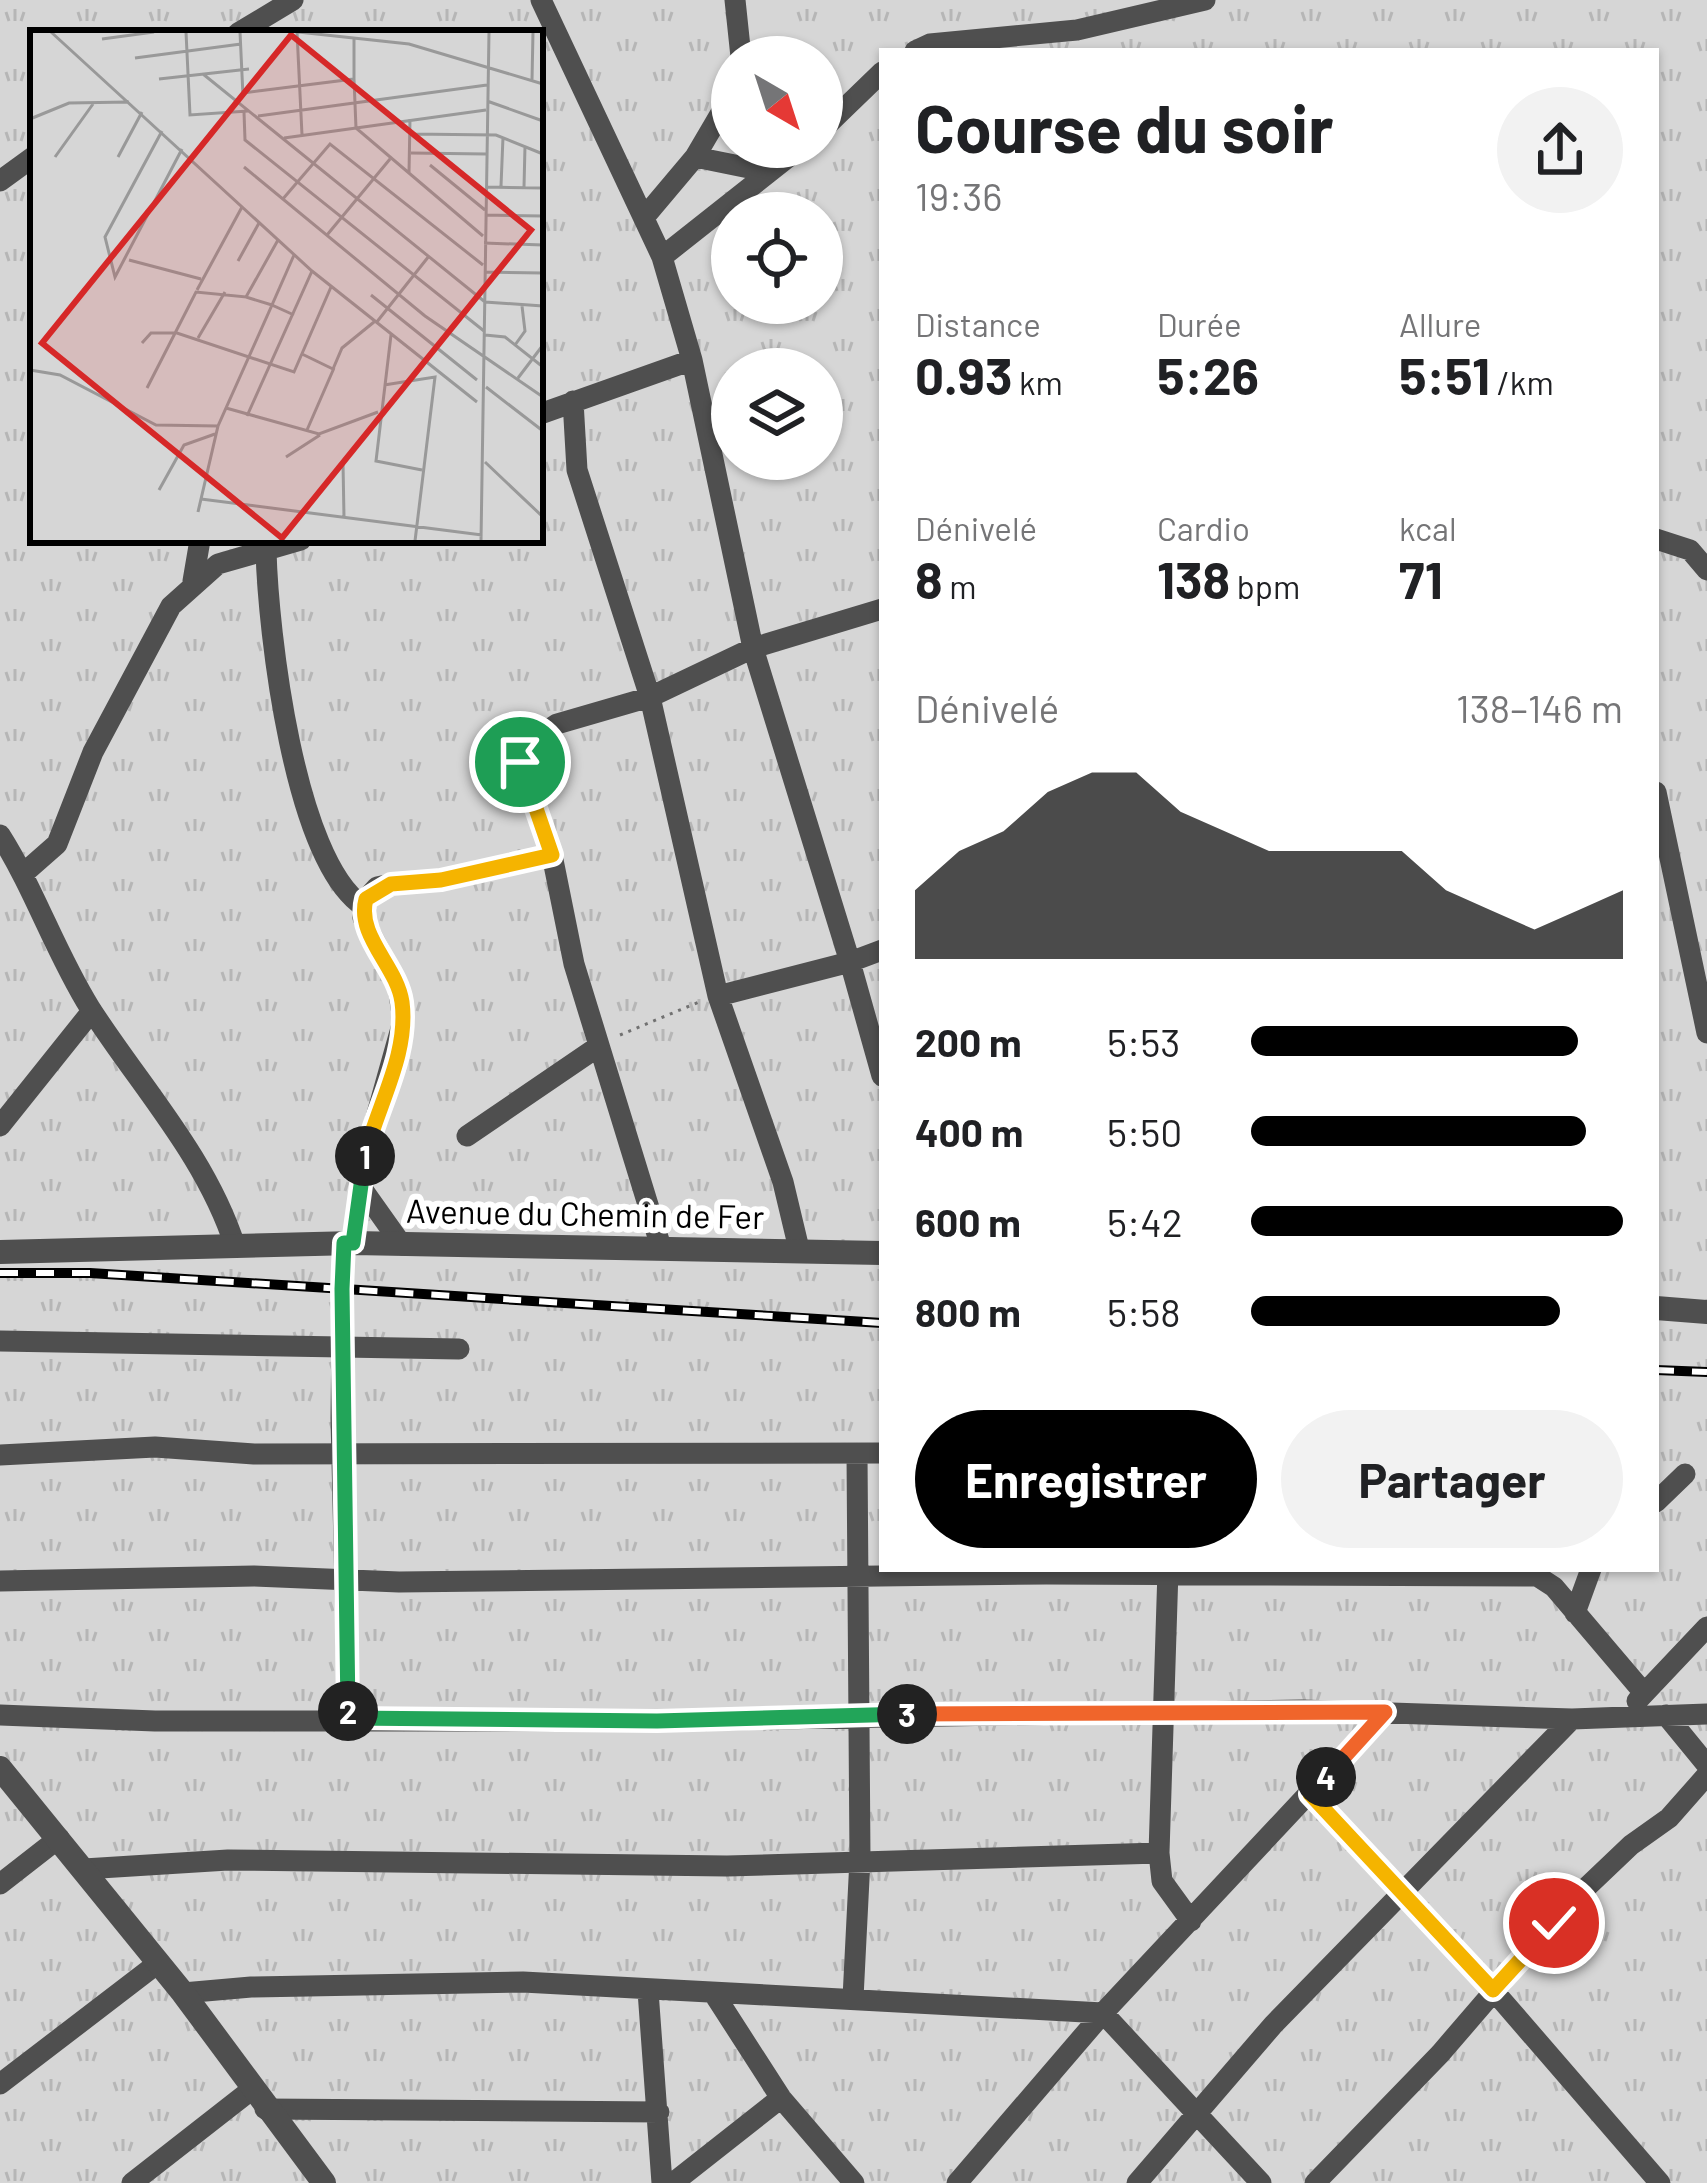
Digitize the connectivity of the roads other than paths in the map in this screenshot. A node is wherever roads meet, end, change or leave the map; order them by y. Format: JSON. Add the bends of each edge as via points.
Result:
{"nodes":[{"id":1,"x":292,"y":0,"type":"edge"},
{"id":2,"x":541,"y":0,"type":"edge"},
{"id":3,"x":735,"y":0,"type":"edge"},
{"id":4,"x":1204,"y":0,"type":"edge"},
{"id":5,"x":243,"y":30,"type":"edge"},
{"id":6,"x":738,"y":36,"type":"edge"},
{"id":7,"x":922,"y":48,"type":"edge"},
{"id":8,"x":879,"y":75,"type":"edge"},
{"id":9,"x":843,"y":110,"type":"edge"},
{"id":10,"x":711,"y":130,"type":"edge"},
{"id":11,"x":695,"y":157,"type":"junction"},
{"id":12,"x":30,"y":159,"type":"edge"},
{"id":13,"x":775,"y":168,"type":"edge"},
{"id":14,"x":770,"y":172,"type":"junction"},
{"id":15,"x":0,"y":181,"type":"edge"},
{"id":16,"x":647,"y":214,"type":"junction"},
{"id":17,"x":662,"y":256,"type":"junction"},
{"id":18,"x":692,"y":360,"type":"junction"},
{"id":19,"x":573,"y":401,"type":"junction"},
{"id":20,"x":543,"y":413,"type":"edge"},
{"id":21,"x":1659,"y":540,"type":"edge"},
{"id":22,"x":199,"y":543,"type":"edge"},
{"id":23,"x":283,"y":543,"type":"edge"},
{"id":24,"x":252,"y":548,"type":"edge"},
{"id":25,"x":1707,"y":570,"type":"edge"},
{"id":26,"x":193,"y":581,"type":"junction"},
{"id":27,"x":879,"y":610,"type":"edge"},
{"id":28,"x":753,"y":648,"type":"junction"},
{"id":29,"x":650,"y":698,"type":"junction"},
{"id":30,"x":1659,"y":806,"type":"edge"},
{"id":31,"x":0,"y":835,"type":"edge"},
{"id":32,"x":552,"y":855,"type":"junction"},
{"id":33,"x":24,"y":873,"type":"junction"},
{"id":34,"x":364,"y":906,"type":"junction"},
{"id":35,"x":879,"y":951,"type":"edge"},
{"id":36,"x":850,"y":962,"type":"junction"},
{"id":37,"x":718,"y":996,"type":"junction"},
{"id":38,"x":92,"y":1011,"type":"junction"},
{"id":39,"x":1707,"y":1033,"type":"edge"},
{"id":40,"x":599,"y":1046,"type":"junction"},
{"id":41,"x":879,"y":1065,"type":"edge"},
{"id":42,"x":0,"y":1126,"type":"edge"},
{"id":43,"x":467,"y":1136,"type":"dead end"},
{"id":44,"x":363,"y":1190,"type":"junction"},
{"id":45,"x":348,"y":1243,"type":"junction"},
{"id":46,"x":402,"y":1244,"type":"junction"},
{"id":47,"x":235,"y":1246,"type":"junction"},
{"id":48,"x":661,"y":1247,"type":"junction"},
{"id":49,"x":799,"y":1249,"type":"junction"},
{"id":50,"x":0,"y":1252,"type":"edge"},
{"id":51,"x":879,"y":1253,"type":"edge"},
{"id":52,"x":1659,"y":1308,"type":"edge"},
{"id":53,"x":1707,"y":1312,"type":"edge"},
{"id":54,"x":0,"y":1341,"type":"edge"},
{"id":55,"x":342,"y":1344,"type":"junction"},
{"id":56,"x":459,"y":1349,"type":"dead end"},
{"id":57,"x":879,"y":1453,"type":"edge"},
{"id":58,"x":344,"y":1454,"type":"junction"},
{"id":59,"x":857,"y":1454,"type":"junction"},
{"id":60,"x":0,"y":1455,"type":"edge"},
{"id":61,"x":1685,"y":1474,"type":"dead end"},
{"id":62,"x":1659,"y":1499,"type":"edge"},
{"id":63,"x":1591,"y":1572,"type":"edge"},
{"id":64,"x":1168,"y":1574,"type":"edge"},
{"id":65,"x":858,"y":1578,"type":"junction"},
{"id":66,"x":345,"y":1580,"type":"junction"},
{"id":67,"x":0,"y":1581,"type":"edge"},
{"id":68,"x":1575,"y":1613,"type":"junction"},
{"id":69,"x":1707,"y":1627,"type":"edge"},
{"id":70,"x":1644,"y":1693,"type":"junction"},
{"id":71,"x":1385,"y":1712,"type":"junction"},
{"id":72,"x":861,"y":1714,"type":"junction"},
{"id":73,"x":1164,"y":1714,"type":"junction"},
{"id":74,"x":1707,"y":1714,"type":"edge"},
{"id":75,"x":0,"y":1715,"type":"edge"},
{"id":76,"x":1666,"y":1715,"type":"junction"},
{"id":77,"x":1624,"y":1716,"type":"junction"},
{"id":78,"x":348,"y":1718,"type":"junction"},
{"id":79,"x":1572,"y":1719,"type":"junction"},
{"id":80,"x":1707,"y":1765,"type":"edge"},
{"id":81,"x":0,"y":1768,"type":"edge"},
{"id":82,"x":1707,"y":1775,"type":"edge"},
{"id":83,"x":1310,"y":1794,"type":"junction"},
{"id":84,"x":58,"y":1838,"type":"junction"},
{"id":85,"x":1159,"y":1853,"type":"junction"},
{"id":86,"x":860,"y":1859,"type":"junction"},
{"id":87,"x":84,"y":1869,"type":"junction"},
{"id":88,"x":0,"y":1884,"type":"edge"},
{"id":89,"x":1404,"y":1891,"type":"junction"},
{"id":90,"x":1191,"y":1921,"type":"junction"},
{"id":91,"x":158,"y":1963,"type":"junction"},
{"id":92,"x":1493,"y":1990,"type":"junction"},
{"id":93,"x":648,"y":1991,"type":"junction"},
{"id":94,"x":183,"y":1993,"type":"junction"},
{"id":95,"x":716,"y":1997,"type":"junction"},
{"id":96,"x":854,"y":1998,"type":"junction"},
{"id":97,"x":1103,"y":2013,"type":"junction"},
{"id":98,"x":0,"y":2084,"type":"edge"},
{"id":99,"x":781,"y":2098,"type":"junction"},
{"id":100,"x":258,"y":2100,"type":"junction"},
{"id":101,"x":1198,"y":2111,"type":"junction"},
{"id":102,"x":659,"y":2112,"type":"junction"},
{"id":103,"x":847,"y":2181,"type":"edge"},
{"id":104,"x":132,"y":2183,"type":"edge"},
{"id":105,"x":324,"y":2183,"type":"edge"},
{"id":106,"x":662,"y":2183,"type":"edge"},
{"id":107,"x":673,"y":2183,"type":"edge"},
{"id":108,"x":956,"y":2183,"type":"edge"},
{"id":109,"x":1136,"y":2183,"type":"edge"},
{"id":110,"x":1261,"y":2183,"type":"edge"},
{"id":111,"x":1316,"y":2183,"type":"edge"},
{"id":112,"x":1660,"y":2183,"type":"edge"}],
"edges":[{"from":1,"to":5,"type":"street"},
{"from":2,"to":16,"type":"street"},
{"from":3,"to":6,"type":"street"},
{"from":4,"to":7,"type":"street","via":[[1077,30]]},
{"from":8,"to":9,"type":"street"},
{"from":10,"to":11,"type":"street"},
{"from":11,"to":14,"type":"street"},
{"from":11,"to":16,"type":"street"},
{"from":12,"to":15,"type":"street"},
{"from":13,"to":14,"type":"street"},
{"from":14,"to":17,"type":"street"},
{"from":16,"to":17,"type":"street"},
{"from":17,"to":18,"type":"street"},
{"from":18,"to":19,"type":"street"},
{"from":18,"to":28,"type":"street"},
{"from":19,"to":20,"type":"street"},
{"from":19,"to":29,"type":"street","via":[[577,470]]},
{"from":21,"to":25,"type":"street","via":[[1690,550]]},
{"from":22,"to":26,"type":"street"},
{"from":23,"to":24,"type":"street"},
{"from":24,"to":26,"type":"street"},
{"from":24,"to":34,"type":"street","via":[[289,750],[342,886]]},
{"from":26,"to":33,"type":"street","via":[[113,711],[57,844]]},
{"from":27,"to":28,"type":"street"},
{"from":28,"to":29,"type":"street"},
{"from":28,"to":36,"type":"street"},
{"from":29,"to":32,"type":"street","via":[[557,724],[524,752],[526,791]]},
{"from":29,"to":37,"type":"street"},
{"from":30,"to":39,"type":"street"},
{"from":31,"to":33,"type":"street"},
{"from":32,"to":34,"type":"street","via":[[377,887]]},
{"from":32,"to":40,"type":"street"},
{"from":33,"to":38,"type":"street"},
{"from":34,"to":44,"type":"street","via":[[398,987],[403,1021]]},
{"from":35,"to":36,"type":"street"},
{"from":36,"to":37,"type":"street"},
{"from":36,"to":41,"type":"street"},
{"from":37,"to":49,"type":"street"},
{"from":38,"to":42,"type":"street"},
{"from":38,"to":47,"type":"street","via":[[179,1135]]},
{"from":40,"to":43,"type":"street"},
{"from":40,"to":48,"type":"street"},
{"from":44,"to":45,"type":"street"},
{"from":44,"to":46,"type":"street"},
{"from":45,"to":46,"type":"street","name":"Avenue du Chemin de Fer"},
{"from":45,"to":47,"type":"street","name":"Avenue du Chemin de Fer"},
{"from":45,"to":55,"type":"street"},
{"from":46,"to":48,"type":"street","name":"Avenue du Chemin de Fer"},
{"from":47,"to":50,"type":"street","name":"Avenue du Chemin de Fer"},
{"from":48,"to":49,"type":"street","name":"Avenue du Chemin de Fer"},
{"from":49,"to":51,"type":"street","name":"Avenue du Chemin de Fer"},
{"from":52,"to":53,"type":"street"},
{"from":54,"to":55,"type":"street"},
{"from":55,"to":56,"type":"street"},
{"from":55,"to":58,"type":"street"},
{"from":57,"to":59,"type":"street"},
{"from":58,"to":59,"type":"street"},
{"from":58,"to":60,"type":"street","via":[[155,1447]]},
{"from":58,"to":66,"type":"street"},
{"from":59,"to":65,"type":"street"},
{"from":61,"to":62,"type":"street"},
{"from":63,"to":68,"type":"street"},
{"from":64,"to":65,"type":"street"},
{"from":64,"to":68,"type":"street","via":[[1537,1576]]},
{"from":64,"to":73,"type":"street"},
{"from":65,"to":66,"type":"street"},
{"from":65,"to":72,"type":"street"},
{"from":66,"to":67,"type":"street"},
{"from":66,"to":78,"type":"street"},
{"from":68,"to":70,"type":"street"},
{"from":69,"to":70,"type":"street"},
{"from":70,"to":77,"type":"street"},
{"from":71,"to":73,"type":"street"},
{"from":71,"to":79,"type":"street"},
{"from":71,"to":83,"type":"street"},
{"from":72,"to":73,"type":"street"},
{"from":72,"to":78,"type":"street"},
{"from":72,"to":86,"type":"street"},
{"from":73,"to":85,"type":"street"},
{"from":74,"to":76,"type":"street"},
{"from":75,"to":78,"type":"street"},
{"from":76,"to":77,"type":"street"},
{"from":76,"to":80,"type":"street"},
{"from":77,"to":79,"type":"street"},
{"from":79,"to":89,"type":"street"},
{"from":81,"to":84,"type":"street"},
{"from":82,"to":92,"type":"street","via":[[1569,1904]]},
{"from":83,"to":89,"type":"street"},
{"from":83,"to":90,"type":"street"},
{"from":84,"to":87,"type":"street"},
{"from":84,"to":88,"type":"street"},
{"from":85,"to":86,"type":"street"},
{"from":85,"to":90,"type":"street","via":[[1162,1881]]},
{"from":86,"to":87,"type":"street","via":[[727,1866],[228,1860]]},
{"from":86,"to":96,"type":"street"},
{"from":87,"to":91,"type":"street"},
{"from":89,"to":92,"type":"street"},
{"from":89,"to":101,"type":"street"},
{"from":90,"to":97,"type":"street"},
{"from":91,"to":94,"type":"street"},
{"from":91,"to":98,"type":"street"},
{"from":92,"to":111,"type":"street"},
{"from":92,"to":112,"type":"street"},
{"from":93,"to":94,"type":"street","via":[[524,1982]]},
{"from":93,"to":95,"type":"street"},
{"from":93,"to":102,"type":"street"},
{"from":94,"to":100,"type":"street"},
{"from":95,"to":96,"type":"street"},
{"from":95,"to":99,"type":"street"},
{"from":96,"to":97,"type":"street"},
{"from":97,"to":101,"type":"street"},
{"from":97,"to":108,"type":"street"},
{"from":99,"to":103,"type":"street"},
{"from":99,"to":107,"type":"street"},
{"from":100,"to":102,"type":"street"},
{"from":100,"to":104,"type":"street"},
{"from":100,"to":105,"type":"street"},
{"from":101,"to":109,"type":"street"},
{"from":101,"to":110,"type":"street"},
{"from":102,"to":106,"type":"street"}]}
